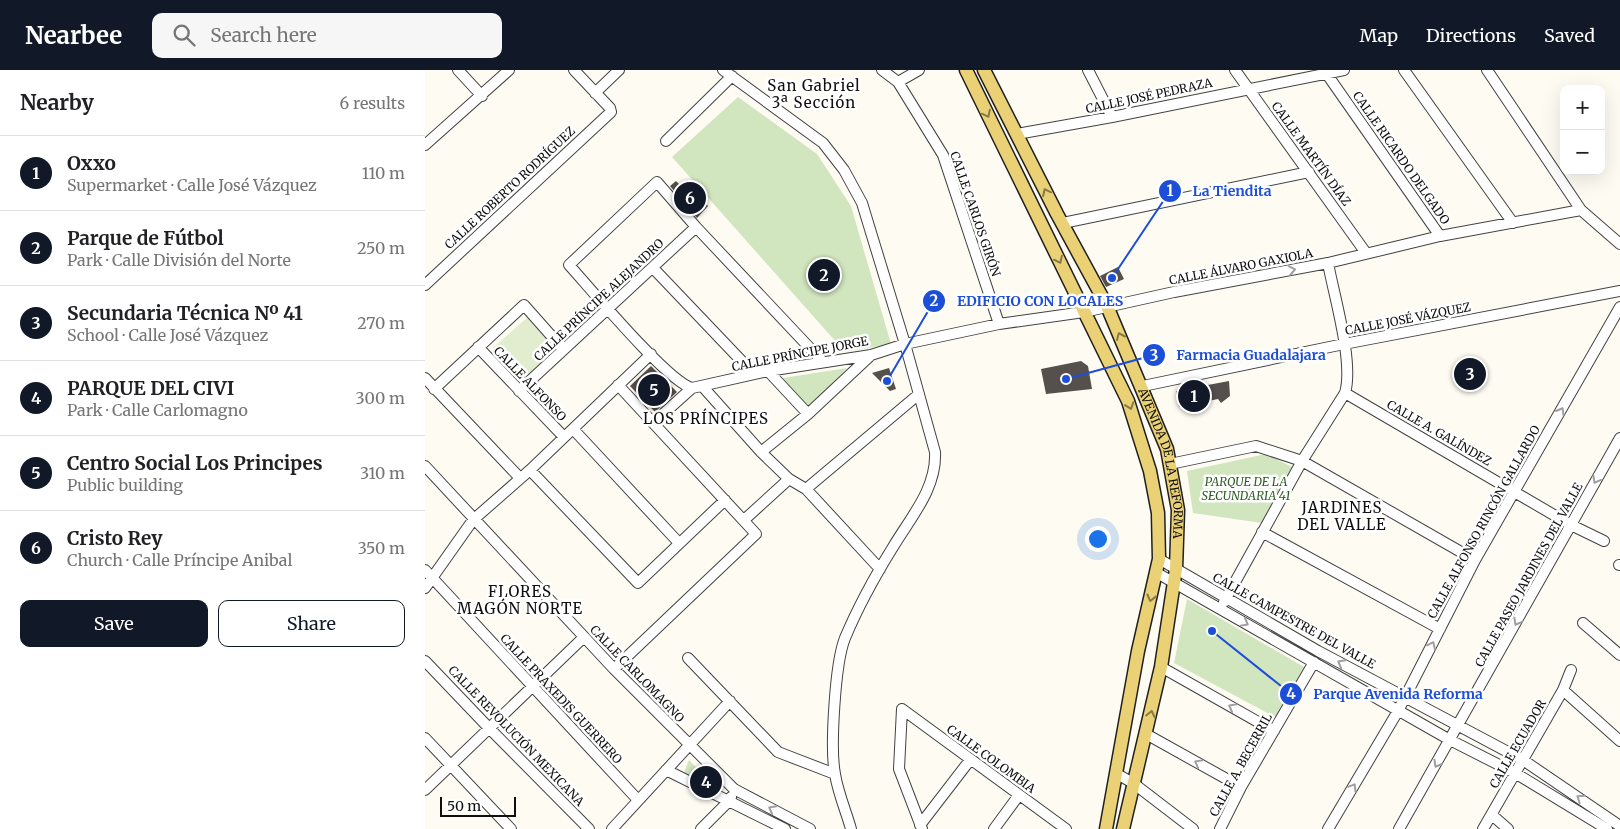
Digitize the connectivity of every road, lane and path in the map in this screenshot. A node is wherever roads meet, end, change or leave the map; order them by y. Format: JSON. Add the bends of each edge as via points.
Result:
{"nodes":[{"id":1,"x":458,"y":70,"type":"edge"},
{"id":2,"x":509,"y":70,"type":"edge"},
{"id":3,"x":574,"y":70,"type":"edge"},
{"id":4,"x":619,"y":70,"type":"edge"},
{"id":5,"x":882,"y":70,"type":"edge"},
{"id":6,"x":919,"y":70,"type":"edge"},
{"id":7,"x":966,"y":70,"type":"edge"},
{"id":8,"x":984,"y":70,"type":"edge"},
{"id":9,"x":1088,"y":70,"type":"edge"},
{"id":10,"x":1235,"y":70,"type":"edge"},
{"id":11,"x":1344,"y":70,"type":"edge"},
{"id":12,"x":1404,"y":70,"type":"edge"},
{"id":13,"x":1487,"y":70,"type":"edge"},
{"id":14,"x":1325,"y":72,"type":"edge"},
{"id":15,"x":728,"y":73,"type":"edge"},
{"id":16,"x":897,"y":82,"type":"junction"},
{"id":17,"x":1248,"y":88,"type":"junction"},
{"id":18,"x":595,"y":93,"type":"junction"},
{"id":19,"x":482,"y":96,"type":"junction"},
{"id":20,"x":1112,"y":117,"type":"junction"},
{"id":21,"x":1017,"y":134,"type":"junction"},
{"id":22,"x":666,"y":141,"type":"dead end"},
{"id":23,"x":425,"y":145,"type":"edge"},
{"id":24,"x":1309,"y":172,"type":"junction"},
{"id":25,"x":1581,"y":210,"type":"junction"},
{"id":26,"x":1063,"y":223,"type":"junction"},
{"id":27,"x":1513,"y":223,"type":"junction"},
{"id":28,"x":696,"y":227,"type":"junction"},
{"id":29,"x":1440,"y":236,"type":"junction"},
{"id":30,"x":1620,"y":244,"type":"edge"},
{"id":31,"x":1366,"y":253,"type":"junction"},
{"id":32,"x":1328,"y":263,"type":"junction"},
{"id":33,"x":653,"y":268,"type":"junction"},
{"id":34,"x":425,"y":285,"type":"edge"},
{"id":35,"x":1620,"y":292,"type":"edge"},
{"id":36,"x":1107,"y":306,"type":"junction"},
{"id":37,"x":1620,"y":307,"type":"edge"},
{"id":38,"x":608,"y":308,"type":"junction"},
{"id":39,"x":1085,"y":312,"type":"junction"},
{"id":40,"x":999,"y":324,"type":"junction"},
{"id":41,"x":905,"y":344,"type":"junction"},
{"id":42,"x":1344,"y":344,"type":"junction"},
{"id":43,"x":478,"y":347,"type":"junction"},
{"id":44,"x":563,"y":349,"type":"junction"},
{"id":45,"x":651,"y":354,"type":"junction"},
{"id":46,"x":871,"y":355,"type":"junction"},
{"id":47,"x":823,"y":362,"type":"junction"},
{"id":48,"x":768,"y":371,"type":"junction"},
{"id":49,"x":754,"y":374,"type":"junction"},
{"id":50,"x":425,"y":378,"type":"edge"},
{"id":51,"x":618,"y":385,"type":"junction"},
{"id":52,"x":1143,"y":386,"type":"junction"},
{"id":53,"x":697,"y":388,"type":"junction"},
{"id":54,"x":434,"y":389,"type":"junction"},
{"id":55,"x":519,"y":391,"type":"junction"},
{"id":56,"x":1345,"y":393,"type":"junction"},
{"id":57,"x":919,"y":394,"type":"junction"},
{"id":58,"x":808,"y":414,"type":"junction"},
{"id":59,"x":653,"y":423,"type":"junction"},
{"id":60,"x":573,"y":429,"type":"junction"},
{"id":61,"x":564,"y":438,"type":"junction"},
{"id":62,"x":1620,"y":438,"type":"edge"},
{"id":63,"x":761,"y":452,"type":"junction"},
{"id":64,"x":1302,"y":461,"type":"junction"},
{"id":65,"x":1170,"y":464,"type":"junction"},
{"id":66,"x":425,"y":466,"type":"edge"},
{"id":67,"x":530,"y":470,"type":"junction"},
{"id":68,"x":520,"y":478,"type":"junction"},
{"id":69,"x":789,"y":479,"type":"junction"},
{"id":70,"x":806,"y":489,"type":"junction"},
{"id":71,"x":1514,"y":491,"type":"junction"},
{"id":72,"x":725,"y":500,"type":"junction"},
{"id":73,"x":473,"y":520,"type":"junction"},
{"id":74,"x":744,"y":520,"type":"junction"},
{"id":75,"x":1571,"y":525,"type":"junction"},
{"id":76,"x":1263,"y":532,"type":"junction"},
{"id":77,"x":1604,"y":541,"type":"dead end"},
{"id":78,"x":679,"y":543,"type":"junction"},
{"id":79,"x":1159,"y":559,"type":"junction"},
{"id":80,"x":1475,"y":560,"type":"junction"},
{"id":81,"x":880,"y":569,"type":"junction"},
{"id":82,"x":1176,"y":569,"type":"junction"},
{"id":83,"x":428,"y":574,"type":"edge"},
{"id":84,"x":1157,"y":574,"type":"junction"},
{"id":85,"x":1174,"y":583,"type":"junction"},
{"id":86,"x":425,"y":588,"type":"edge"},
{"id":87,"x":1227,"y":598,"type":"junction"},
{"id":88,"x":1220,"y":609,"type":"junction"},
{"id":89,"x":1583,"y":623,"type":"dead end"},
{"id":90,"x":1440,"y":629,"type":"junction"},
{"id":91,"x":584,"y":637,"type":"junction"},
{"id":92,"x":1620,"y":656,"type":"edge"},
{"id":93,"x":688,"y":658,"type":"dead end"},
{"id":94,"x":425,"y":660,"type":"edge"},
{"id":95,"x":1314,"y":662,"type":"junction"},
{"id":96,"x":1161,"y":667,"type":"junction"},
{"id":97,"x":614,"y":669,"type":"junction"},
{"id":98,"x":1571,"y":670,"type":"dead end"},
{"id":99,"x":533,"y":687,"type":"junction"},
{"id":100,"x":1563,"y":690,"type":"junction"},
{"id":101,"x":1406,"y":698,"type":"junction"},
{"id":102,"x":730,"y":701,"type":"junction"},
{"id":103,"x":1398,"y":711,"type":"junction"},
{"id":104,"x":1458,"y":726,"type":"junction"},
{"id":105,"x":489,"y":728,"type":"junction"},
{"id":106,"x":1274,"y":730,"type":"junction"},
{"id":107,"x":1146,"y":734,"type":"junction"},
{"id":108,"x":425,"y":738,"type":"edge"},
{"id":109,"x":1450,"y":740,"type":"junction"},
{"id":110,"x":1620,"y":741,"type":"edge"},
{"id":111,"x":689,"y":745,"type":"junction"},
{"id":112,"x":969,"y":760,"type":"junction"},
{"id":113,"x":1523,"y":760,"type":"junction"},
{"id":114,"x":451,"y":765,"type":"junction"},
{"id":115,"x":666,"y":770,"type":"junction"},
{"id":116,"x":1515,"y":773,"type":"junction"},
{"id":117,"x":835,"y":774,"type":"junction"},
{"id":118,"x":1117,"y":774,"type":"junction"},
{"id":119,"x":1133,"y":782,"type":"junction"},
{"id":120,"x":1241,"y":787,"type":"junction"},
{"id":121,"x":734,"y":789,"type":"junction"},
{"id":122,"x":425,"y":790,"type":"edge"},
{"id":123,"x":1019,"y":795,"type":"junction"},
{"id":124,"x":638,"y":800,"type":"junction"},
{"id":125,"x":729,"y":802,"type":"junction"},
{"id":126,"x":1492,"y":815,"type":"junction"},
{"id":127,"x":787,"y":826,"type":"edge"},
{"id":128,"x":1620,"y":826,"type":"edge"},
{"id":129,"x":921,"y":827,"type":"edge"},
{"id":130,"x":511,"y":829,"type":"edge"},
{"id":131,"x":589,"y":829,"type":"edge"},
{"id":132,"x":612,"y":829,"type":"edge"},
{"id":133,"x":701,"y":829,"type":"edge"},
{"id":134,"x":810,"y":829,"type":"edge"},
{"id":135,"x":851,"y":829,"type":"edge"},
{"id":136,"x":994,"y":829,"type":"edge"},
{"id":137,"x":1066,"y":829,"type":"edge"},
{"id":138,"x":1106,"y":829,"type":"edge"},
{"id":139,"x":1123,"y":829,"type":"edge"},
{"id":140,"x":1193,"y":829,"type":"edge"},
{"id":141,"x":1220,"y":829,"type":"edge"},
{"id":142,"x":1328,"y":829,"type":"edge"},
{"id":143,"x":1399,"y":829,"type":"edge"},
{"id":144,"x":1483,"y":829,"type":"edge"},
{"id":145,"x":1508,"y":829,"type":"edge"},
{"id":146,"x":1607,"y":829,"type":"edge"}],
"edges":[{"from":1,"to":19,"type":"street"},
{"from":2,"to":19,"type":"street"},
{"from":3,"to":18,"type":"street"},
{"from":4,"to":18,"type":"street"},
{"from":5,"to":16,"type":"street","name":"CALLE CARLOS GIRÓN"},
{"from":6,"to":16,"type":"street"},
{"from":7,"to":39,"type":"main road","name":"AVENIDA DE LA REFORMA","one_way":true},
{"from":8,"to":21,"type":"main road","name":"AVENIDA DE LA REFORMA"},
{"from":9,"to":20,"type":"street"},
{"from":10,"to":17,"type":"street","name":"CALLE MARTÍN DÍAZ"},
{"from":11,"to":14,"type":"street","name":"CALLE JOSÉ PEDRAZA"},
{"from":12,"to":27,"type":"street"},
{"from":13,"to":25,"type":"street"},
{"from":14,"to":17,"type":"street","name":"CALLE JOSÉ PEDRAZA"},
{"from":14,"to":29,"type":"street","name":"CALLE RICARDO DELGADO"},
{"from":15,"to":22,"type":"street"},
{"from":15,"to":41,"type":"street","via":[[823,143],[844,170],[862,203]]},
{"from":16,"to":40,"type":"street","name":"CALLE CARLOS GIRÓN","via":[[943,155]]},
{"from":17,"to":20,"type":"street","name":"CALLE JOSÉ PEDRAZA"},
{"from":17,"to":24,"type":"street","name":"CALLE MARTÍN DÍAZ"},
{"from":18,"to":34,"type":"street","name":"CALLE ROBERTO RODRÍGUEZ","via":[[611,112]]},
{"from":19,"to":23,"type":"street"},
{"from":20,"to":21,"type":"street","name":"CALLE JOSÉ PEDRAZA"},
{"from":26,"to":21,"type":"main road","name":"AVENIDA DE LA REFORMA","one_way":true},
{"from":24,"to":26,"type":"street"},
{"from":24,"to":31,"type":"street","name":"CALLE MARTÍN DÍAZ"},
{"from":25,"to":27,"type":"street","name":"CALLE ÁLVARO GAXIOLA"},
{"from":25,"to":30,"type":"street"},
{"from":26,"to":36,"type":"main road","name":"AVENIDA DE LA REFORMA"},
{"from":27,"to":29,"type":"street","name":"CALLE ÁLVARO GAXIOLA"},
{"from":28,"to":33,"type":"street","name":"CALLE PRÍNCIPE ALEJANDRO"},
{"from":28,"to":38,"type":"street","via":[[657,182],[569,265]]},
{"from":28,"to":47,"type":"street"},
{"from":29,"to":31,"type":"street","name":"CALLE ÁLVARO GAXIOLA"},
{"from":31,"to":32,"type":"street","name":"CALLE ÁLVARO GAXIOLA"},
{"from":36,"to":32,"type":"street","name":"CALLE ÁLVARO GAXIOLA","one_way":true},
{"from":32,"to":42,"type":"street"},
{"from":33,"to":38,"type":"street","name":"CALLE PRÍNCIPE ALEJANDRO"},
{"from":33,"to":49,"type":"street"},
{"from":35,"to":42,"type":"street","name":"CALLE JOSÉ VÁZQUEZ"},
{"from":36,"to":39,"type":"street","name":"CALLE ÁLVARO GAXIOLA"},
{"from":52,"to":36,"type":"main road","name":"AVENIDA DE LA REFORMA","one_way":true},
{"from":71,"to":37,"type":"street","name":"CALLE ALFONSO RINCÓN GALLARDO","one_way":true},
{"from":38,"to":44,"type":"street","name":"CALLE PRÍNCIPE ALEJANDRO"},
{"from":38,"to":45,"type":"street"},
{"from":39,"to":40,"type":"street","name":"CALLE ÁLVARO GAXIOLA"},
{"from":39,"to":79,"type":"main road","name":"AVENIDA DE LA REFORMA","one_way":true,"via":[[1128,400],[1150,471],[1157,513]]},
{"from":40,"to":41,"type":"street","name":"CALLE ÁLVARO GAXIOLA"},
{"from":41,"to":46,"type":"street","name":"CALLE PRÍNCIPE JORGE"},
{"from":41,"to":57,"type":"street"},
{"from":42,"to":52,"type":"street","name":"CALLE JOSÉ VÁZQUEZ"},
{"from":42,"to":56,"type":"street","via":[[1349,382]]},
{"from":43,"to":44,"type":"street","via":[[524,305]]},
{"from":43,"to":54,"type":"street"},
{"from":43,"to":55,"type":"street","name":"CALLE ALFONSO"},
{"from":44,"to":55,"type":"street","name":"CALLE PRÍNCIPE ALEJANDRO"},
{"from":45,"to":51,"type":"street"},
{"from":45,"to":53,"type":"street","via":[[680,383]]},
{"from":46,"to":47,"type":"street","name":"CALLE PRÍNCIPE JORGE"},
{"from":46,"to":58,"type":"street"},
{"from":47,"to":48,"type":"street","name":"CALLE PRÍNCIPE JORGE"},
{"from":48,"to":49,"type":"street","name":"CALLE PRÍNCIPE JORGE"},
{"from":48,"to":58,"type":"street"},
{"from":49,"to":53,"type":"street","name":"CALLE PRÍNCIPE JORGE"},
{"from":50,"to":54,"type":"street"},
{"from":51,"to":59,"type":"street"},
{"from":51,"to":60,"type":"street"},
{"from":52,"to":65,"type":"main road","name":"AVENIDA DE LA REFORMA"},
{"from":53,"to":59,"type":"street","name":"CALLE PRÍNCIPE JORGE"},
{"from":53,"to":63,"type":"street"},
{"from":54,"to":68,"type":"street"},
{"from":55,"to":61,"type":"street","name":"CALLE ALFONSO"},
{"from":56,"to":64,"type":"street"},
{"from":56,"to":71,"type":"street","name":"CALLE A. GALÍNDEZ"},
{"from":57,"to":70,"type":"street"},
{"from":57,"to":81,"type":"street","via":[[935,452],[931,484]]},
{"from":58,"to":63,"type":"street"},
{"from":59,"to":72,"type":"street"},
{"from":60,"to":61,"type":"street"},
{"from":60,"to":78,"type":"street"},
{"from":61,"to":67,"type":"street"},
{"from":62,"to":75,"type":"street","name":"CALLE PASEO JARDINES DEL VALLE","one_way":true},
{"from":63,"to":69,"type":"street"},
{"from":64,"to":65,"type":"street","via":[[1256,446]]},
{"from":64,"to":76,"type":"street"},
{"from":64,"to":80,"type":"street"},
{"from":65,"to":82,"type":"main road","name":"AVENIDA DE LA REFORMA","via":[[1178,510]]},
{"from":66,"to":73,"type":"street","name":"CALLE CARLOMAGNO"},
{"from":67,"to":68,"type":"street"},
{"from":67,"to":78,"type":"street","via":[[638,584]]},
{"from":68,"to":73,"type":"street"},
{"from":69,"to":70,"type":"street"},
{"from":69,"to":74,"type":"street"},
{"from":70,"to":81,"type":"street"},
{"from":71,"to":75,"type":"street","name":"CALLE A. GALÍNDEZ"},
{"from":71,"to":80,"type":"street","name":"CALLE ALFONSO RINCÓN GALLARDO"},
{"from":72,"to":74,"type":"street"},
{"from":72,"to":78,"type":"street"},
{"from":73,"to":83,"type":"street"},
{"from":73,"to":91,"type":"street","name":"CALLE CARLOMAGNO"},
{"from":74,"to":97,"type":"street","via":[[756,534]]},
{"from":75,"to":77,"type":"street","name":"CALLE A. GALÍNDEZ"},
{"from":75,"to":104,"type":"street","name":"CALLE PASEO JARDINES DEL VALLE","one_way":true},
{"from":76,"to":87,"type":"street"},
{"from":76,"to":90,"type":"street"},
{"from":79,"to":82,"type":"street","name":"CALLE CAMPESTRE DEL VALLE"},
{"from":79,"to":84,"type":"main road","name":"AVENIDA DE LA REFORMA"},
{"from":80,"to":90,"type":"street","name":"CALLE ALFONSO RINCÓN GALLARDO"},
{"from":81,"to":117,"type":"street","via":[[845,640],[832,745]]},
{"from":82,"to":85,"type":"main road","name":"AVENIDA DE LA REFORMA"},
{"from":82,"to":87,"type":"street","name":"CALLE CAMPESTRE DEL VALLE"},
{"from":83,"to":86,"type":"street"},
{"from":83,"to":99,"type":"street","name":"CALLE PRAXEDIS GUERRERO"},
{"from":84,"to":85,"type":"street","name":"CALLE CAMPESTRE DEL VALLE"},
{"from":84,"to":118,"type":"main road","name":"AVENIDA DE LA REFORMA","one_way":true,"via":[[1138,651]]},
{"from":85,"to":88,"type":"street","name":"CALLE CAMPESTRE DEL VALLE"},
{"from":85,"to":96,"type":"main road","name":"AVENIDA DE LA REFORMA"},
{"from":87,"to":88,"type":"street"},
{"from":101,"to":87,"type":"street","name":"CALLE CAMPESTRE DEL VALLE","one_way":true},
{"from":88,"to":95,"type":"street","name":"CALLE CAMPESTRE DEL VALLE","one_way":true},
{"from":89,"to":92,"type":"street"},
{"from":101,"to":90,"type":"street","name":"CALLE ALFONSO RINCÓN GALLARDO","one_way":true},
{"from":91,"to":97,"type":"street","name":"CALLE CARLOMAGNO"},
{"from":91,"to":99,"type":"street"},
{"from":93,"to":102,"type":"street"},
{"from":94,"to":105,"type":"street","name":"CALLE REVOLUCIÓN MEXICANA"},
{"from":95,"to":103,"type":"street","name":"CALLE CAMPESTRE DEL VALLE"},
{"from":95,"to":106,"type":"street","name":"CALLE A. BECERRIL"},
{"from":106,"to":96,"type":"street","one_way":true},
{"from":107,"to":96,"type":"main road","name":"AVENIDA DE LA REFORMA","one_way":true},
{"from":97,"to":111,"type":"street","name":"CALLE CARLOMAGNO"},
{"from":98,"to":100,"type":"street","name":"CALLE ECUADOR"},
{"from":99,"to":105,"type":"street"},
{"from":99,"to":124,"type":"street","name":"CALLE PRAXEDIS GUERRERO"},
{"from":100,"to":110,"type":"street"},
{"from":100,"to":113,"type":"street","name":"CALLE ECUADOR"},
{"from":101,"to":103,"type":"street","name":"CALLE ALFONSO RINCÓN GALLARDO"},
{"from":101,"to":104,"type":"street","name":"CALLE CAMPESTRE DEL VALLE"},
{"from":102,"to":111,"type":"street"},
{"from":102,"to":117,"type":"street","via":[[778,752]]},
{"from":103,"to":109,"type":"street","name":"CALLE CAMPESTRE DEL VALLE"},
{"from":142,"to":103,"type":"street","name":"CALLE ALFONSO RINCÓN GALLARDO","one_way":true},
{"from":104,"to":109,"type":"street","name":"CALLE PASEO JARDINES DEL VALLE"},
{"from":104,"to":113,"type":"street","name":"CALLE CAMPESTRE DEL VALLE"},
{"from":105,"to":114,"type":"street"},
{"from":105,"to":131,"type":"street","name":"CALLE REVOLUCIÓN MEXICANA"},
{"from":106,"to":120,"type":"street","name":"CALLE A. BECERRIL"},
{"from":107,"to":119,"type":"main road","name":"AVENIDA DE LA REFORMA"},
{"from":120,"to":107,"type":"street","one_way":true},
{"from":108,"to":114,"type":"street"},
{"from":109,"to":116,"type":"street","name":"CALLE CAMPESTRE DEL VALLE"},
{"from":109,"to":143,"type":"street","name":"CALLE PASEO JARDINES DEL VALLE","one_way":true},
{"from":111,"to":115,"type":"street"},
{"from":111,"to":121,"type":"street","name":"CALLE CARLOMAGNO"},
{"from":112,"to":123,"type":"street","name":"CALLE COLOMBIA"},
{"from":112,"to":129,"type":"street"},
{"from":112,"to":129,"type":"street","name":"CALLE COLOMBIA","via":[[902,709],[899,769]]},
{"from":113,"to":116,"type":"street","name":"CALLE ECUADOR"},
{"from":128,"to":113,"type":"street","name":"CALLE CAMPESTRE DEL VALLE","one_way":true},
{"from":114,"to":122,"type":"street"},
{"from":114,"to":130,"type":"street"},
{"from":115,"to":124,"type":"street"},
{"from":115,"to":125,"type":"street","name":"CALLE CARLOMAGNO"},
{"from":116,"to":126,"type":"street","name":"CALLE ECUADOR"},
{"from":116,"to":146,"type":"street","name":"CALLE CAMPESTRE DEL VALLE"},
{"from":117,"to":135,"type":"street"},
{"from":118,"to":119,"type":"street"},
{"from":118,"to":138,"type":"main road","name":"AVENIDA DE LA REFORMA"},
{"from":119,"to":139,"type":"main road","name":"AVENIDA DE LA REFORMA"},
{"from":119,"to":140,"type":"street"},
{"from":120,"to":141,"type":"street","name":"CALLE A. BECERRIL"},
{"from":121,"to":125,"type":"street"},
{"from":127,"to":121,"type":"street","name":"CALLE CARLOMAGNO","one_way":true},
{"from":123,"to":136,"type":"street"},
{"from":123,"to":137,"type":"street","name":"CALLE COLOMBIA"},
{"from":124,"to":132,"type":"street"},
{"from":125,"to":127,"type":"street","name":"CALLE CARLOMAGNO"},
{"from":125,"to":133,"type":"street"},
{"from":126,"to":144,"type":"street","name":"CALLE ECUADOR"},
{"from":126,"to":145,"type":"street"},
{"from":127,"to":134,"type":"street","name":"CALLE CARLOMAGNO"}]}
